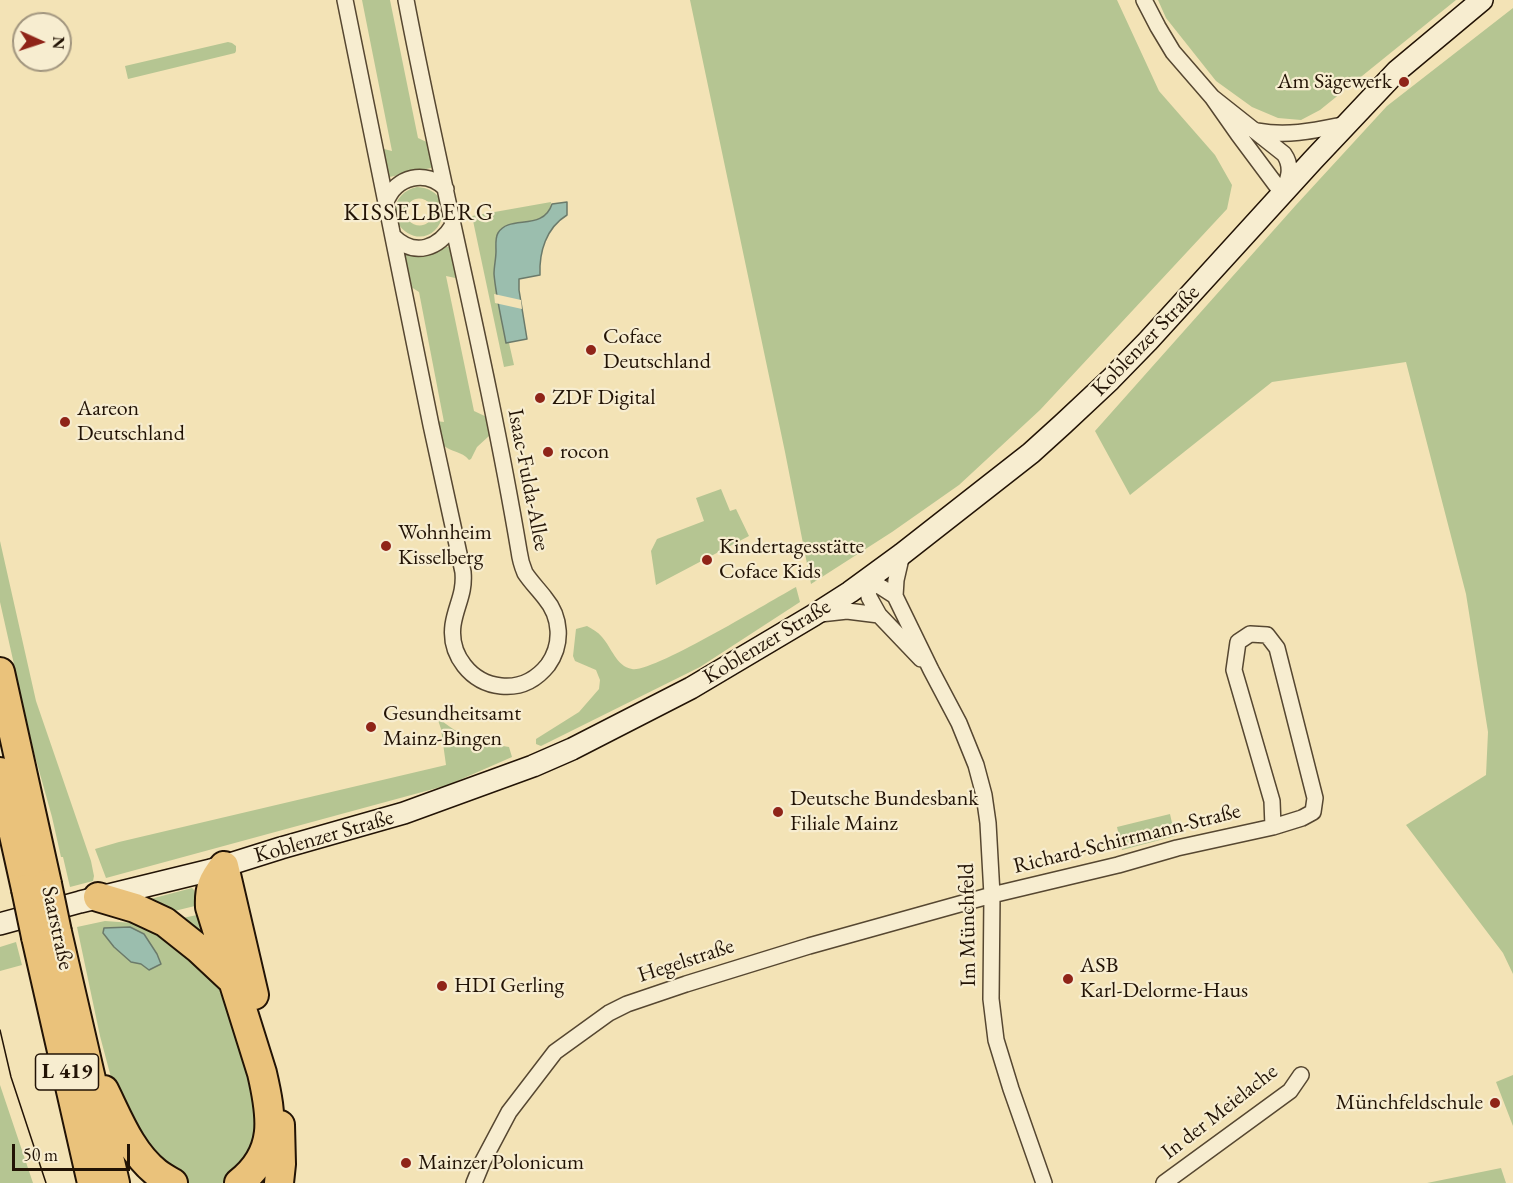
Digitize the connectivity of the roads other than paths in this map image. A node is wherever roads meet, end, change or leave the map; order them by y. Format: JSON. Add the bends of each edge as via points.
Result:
{"nodes":[{"id":1,"x":345,"y":0,"type":"edge"},
{"id":2,"x":406,"y":0,"type":"edge"},
{"id":3,"x":1144,"y":0,"type":"edge"},
{"id":4,"x":1482,"y":0,"type":"edge"},
{"id":5,"x":1212,"y":97,"type":"junction"},
{"id":6,"x":1347,"y":124,"type":"junction"},
{"id":7,"x":1256,"y":131,"type":"junction"},
{"id":8,"x":446,"y":189,"type":"junction"},
{"id":9,"x":1282,"y":193,"type":"junction"},
{"id":10,"x":386,"y":202,"type":"junction"},
{"id":11,"x":453,"y":225,"type":"junction"},
{"id":12,"x":393,"y":236,"type":"junction"},
{"id":13,"x":902,"y":554,"type":"junction"},
{"id":14,"x":866,"y":580,"type":"junction"},
{"id":15,"x":895,"y":596,"type":"junction"},
{"id":16,"x":814,"y":615,"type":"junction"},
{"id":17,"x":879,"y":615,"type":"junction"},
{"id":18,"x":931,"y":670,"type":"junction"},
{"id":19,"x":0,"y":672,"type":"edge"},
{"id":20,"x":0,"y":772,"type":"edge"},
{"id":21,"x":1273,"y":826,"type":"junction"},
{"id":22,"x":225,"y":866,"type":"junction"},
{"id":23,"x":37,"y":886,"type":"junction"},
{"id":24,"x":992,"y":895,"type":"junction"},
{"id":25,"x":98,"y":897,"type":"junction"},
{"id":26,"x":0,"y":924,"type":"edge"},
{"id":27,"x":47,"y":934,"type":"junction"},
{"id":28,"x":232,"y":980,"type":"junction"},
{"id":29,"x":83,"y":1045,"type":"junction"},
{"id":30,"x":1300,"y":1075,"type":"dead end"},
{"id":31,"x":92,"y":1183,"type":"edge"},
{"id":32,"x":115,"y":1183,"type":"edge"},
{"id":33,"x":173,"y":1183,"type":"edge"},
{"id":34,"x":239,"y":1183,"type":"edge"},
{"id":35,"x":279,"y":1183,"type":"edge"},
{"id":36,"x":474,"y":1183,"type":"edge"},
{"id":37,"x":1044,"y":1183,"type":"edge"},
{"id":38,"x":1164,"y":1183,"type":"edge"}],
"edges":[{"from":1,"to":10,"type":"street","name":"Isaac-Fulda-Allee"},
{"from":2,"to":8,"type":"street","name":"Isaac-Fulda-Allee"},
{"from":3,"to":5,"type":"street","via":[[1173,52]]},
{"from":4,"to":6,"type":"main road","name":"Koblenzer Straße","via":[[1398,71]]},
{"from":5,"to":7,"type":"street"},
{"from":5,"to":9,"type":"street"},
{"from":6,"to":7,"type":"street","via":[[1296,133]]},
{"from":6,"to":9,"type":"main road","name":"Koblenzer Straße"},
{"from":7,"to":9,"type":"street","via":[[1287,158],[1290,174]]},
{"from":8,"to":10,"type":"street","via":[[427,178],[410,178],[394,187]]},
{"from":8,"to":11,"type":"street","name":"Isaac-Fulda-Allee"},
{"from":9,"to":13,"type":"main road","name":"Koblenzer Straße","via":[[1148,341],[1086,402],[1031,453]]},
{"from":10,"to":12,"type":"street","name":"Isaac-Fulda-Allee"},
{"from":11,"to":12,"type":"street","via":[[442,239],[426,247],[408,246]]},
{"from":11,"to":12,"type":"street","name":"Isaac-Fulda-Allee","via":[[520,560],[531,582],[550,604],[558,624],[558,641],[551,660],[538,675],[517,686],[479,679],[462,663],[453,641],[463,572]]},
{"from":13,"to":14,"type":"main road","name":"Koblenzer Straße"},
{"from":13,"to":15,"type":"street"},
{"from":14,"to":15,"type":"street"},
{"from":14,"to":16,"type":"main road","name":"Koblenzer Straße"},
{"from":14,"to":17,"type":"street","name":"Im Münchfeld"},
{"from":15,"to":18,"type":"street","name":"Im Münchfeld"},
{"from":16,"to":17,"type":"street","via":[[847,611]]},
{"from":16,"to":22,"type":"main road","name":"Koblenzer Straße","via":[[691,688],[533,766],[404,813]]},
{"from":17,"to":18,"type":"street","name":"Im Münchfeld"},
{"from":18,"to":24,"type":"street","name":"Im Münchfeld","via":[[976,765],[986,806]]},
{"from":19,"to":23,"type":"highway","name":"Saarstraße","number":"L 419"},
{"from":20,"to":23,"type":"highway","name":"Saarstraße","number":"L 419"},
{"from":21,"to":21,"type":"street","name":"Richard-Schirrmann-Straße","via":[[1308,815],[1315,798],[1277,648],[1268,635],[1250,634],[1238,642],[1234,670],[1272,801]]},
{"from":21,"to":24,"type":"street","name":"Richard-Schirrmann-Straße"},
{"from":22,"to":25,"type":"main road","name":"Koblenzer Straße"},
{"from":22,"to":28,"type":"highway","via":[[215,877],[209,896]]},
{"from":22,"to":35,"type":"highway","via":[[276,1090]]},
{"from":23,"to":27,"type":"highway","name":"Saarstraße","number":"L 419","bridge":true},
{"from":24,"to":36,"type":"street","name":"Hegelstraße","via":[[779,954],[609,1013],[555,1052],[543,1067],[509,1112]]},
{"from":24,"to":37,"type":"street","name":"Im Münchfeld","via":[[991,999],[996,1040]]},
{"from":25,"to":26,"type":"main road","name":"Koblenzer Straße"},
{"from":25,"to":28,"type":"highway","via":[[165,922]]},
{"from":27,"to":29,"type":"highway","name":"Saarstraße","number":"L 419"},
{"from":27,"to":31,"type":"highway","name":"Saarstraße","number":"L 419"},
{"from":28,"to":34,"type":"highway","via":[[262,1073],[269,1115],[266,1151],[250,1175]]},
{"from":29,"to":32,"type":"highway","name":"Saarstraße","number":"L 419"},
{"from":29,"to":33,"type":"highway","via":[[135,1148],[146,1163]]},
{"from":30,"to":38,"type":"street","name":"In der Meielache","via":[[1290,1091]]}]}
